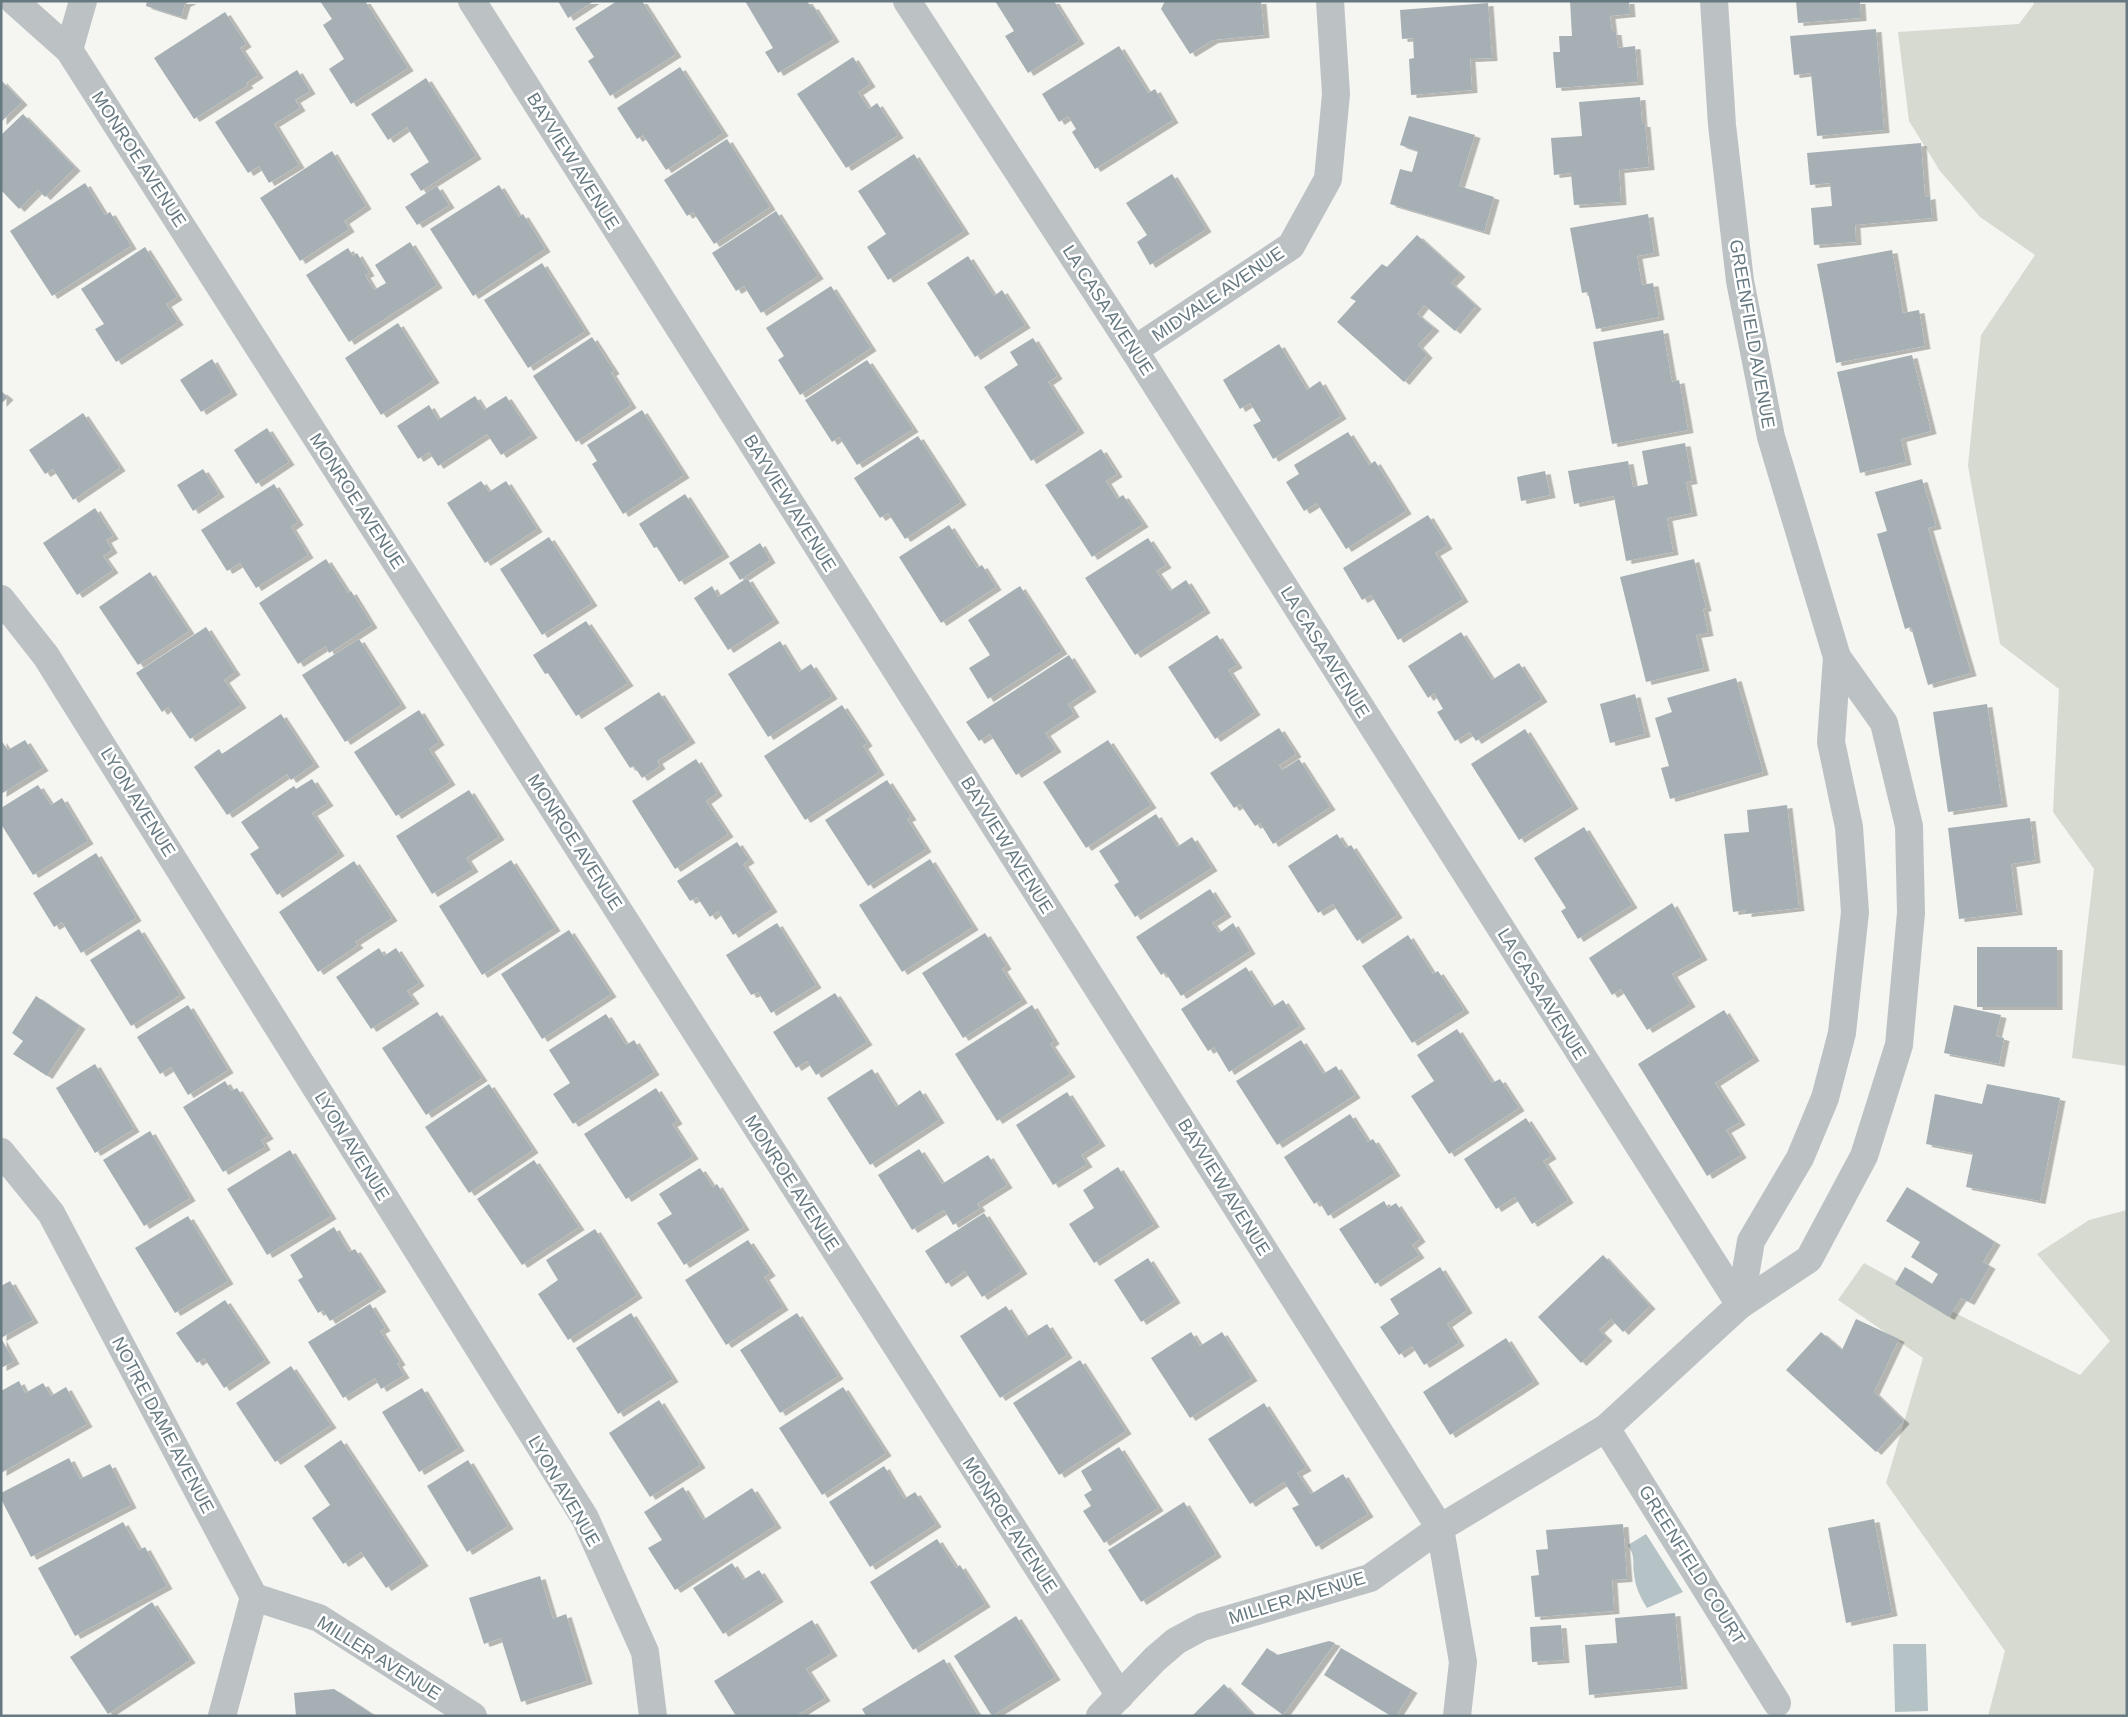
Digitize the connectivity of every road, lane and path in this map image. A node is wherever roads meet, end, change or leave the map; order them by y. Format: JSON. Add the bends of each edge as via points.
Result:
{"nodes":[{"id":1,"x":14,"y":1,"type":"edge"},
{"id":2,"x":83,"y":1,"type":"edge"},
{"id":3,"x":472,"y":1,"type":"edge"},
{"id":4,"x":907,"y":1,"type":"edge"},
{"id":5,"x":1330,"y":1,"type":"edge"},
{"id":6,"x":1714,"y":1,"type":"edge"},
{"id":7,"x":69,"y":50,"type":"junction"},
{"id":8,"x":1134,"y":350,"type":"junction"},
{"id":9,"x":1,"y":599,"type":"edge"},
{"id":10,"x":1837,"y":657,"type":"junction"},
{"id":11,"x":1,"y":1152,"type":"edge"},
{"id":12,"x":1740,"y":1305,"type":"junction"},
{"id":13,"x":1606,"y":1428,"type":"junction"},
{"id":14,"x":1440,"y":1528,"type":"junction"},
{"id":15,"x":254,"y":1597,"type":"junction"},
{"id":16,"x":1120,"y":1696,"type":"junction"},
{"id":17,"x":1777,"y":1703,"type":"dead end"},
{"id":18,"x":222,"y":1716,"type":"edge"},
{"id":19,"x":473,"y":1716,"type":"edge"},
{"id":20,"x":654,"y":1716,"type":"edge"},
{"id":21,"x":1100,"y":1716,"type":"edge"},
{"id":22,"x":1457,"y":1716,"type":"edge"}],
"edges":[{"from":1,"to":7,"type":"street","name":"MONROE AVENUE"},
{"from":2,"to":7,"type":"street"},
{"from":3,"to":14,"type":"street","name":"BAYVIEW AVENUE"},
{"from":4,"to":8,"type":"street","name":"LA CASA AVENUE"},
{"from":5,"to":8,"type":"street","name":"MIDVALE AVENUE","via":[[1336,94],[1328,179],[1291,246]]},
{"from":6,"to":10,"type":"street","name":"GREENFIELD AVENUE","via":[[1722,125],[1740,281],[1771,437]]},
{"from":7,"to":16,"type":"street","name":"MONROE AVENUE"},
{"from":8,"to":12,"type":"street","name":"LA CASA AVENUE"},
{"from":9,"to":20,"type":"street","name":"LYON AVENUE","via":[[52,664],[584,1518],[645,1652]]},
{"from":10,"to":12,"type":"street","name":"GREENFIELD AVENUE","via":[[1830,742],[1849,827],[1854,912],[1842,1033],[1825,1098],[1800,1158],[1751,1241]]},
{"from":10,"to":12,"type":"street","name":"GREENFIELD AVENUE","via":[[1884,723],[1909,826],[1911,913],[1899,1045],[1864,1156],[1809,1259]]},
{"from":11,"to":15,"type":"street","name":"NOTRE DAME AVENUE","via":[[51,1212]]},
{"from":12,"to":13,"type":"street","name":"GREENFIELD AVENUE"},
{"from":13,"to":14,"type":"street","name":"MILLER AVENUE"},
{"from":13,"to":17,"type":"street","name":"GREENFIELD COURT"},
{"from":14,"to":16,"type":"street","name":"MILLER AVENUE","via":[[1370,1578],[1202,1627],[1176,1641]]},
{"from":14,"to":22,"type":"street","name":"BAYVIEW AVENUE","via":[[1463,1662]]},
{"from":15,"to":18,"type":"street"},
{"from":15,"to":19,"type":"street","name":"MILLER AVENUE","via":[[319,1618]]},
{"from":16,"to":21,"type":"street","name":"MILLER AVENUE"}]}
